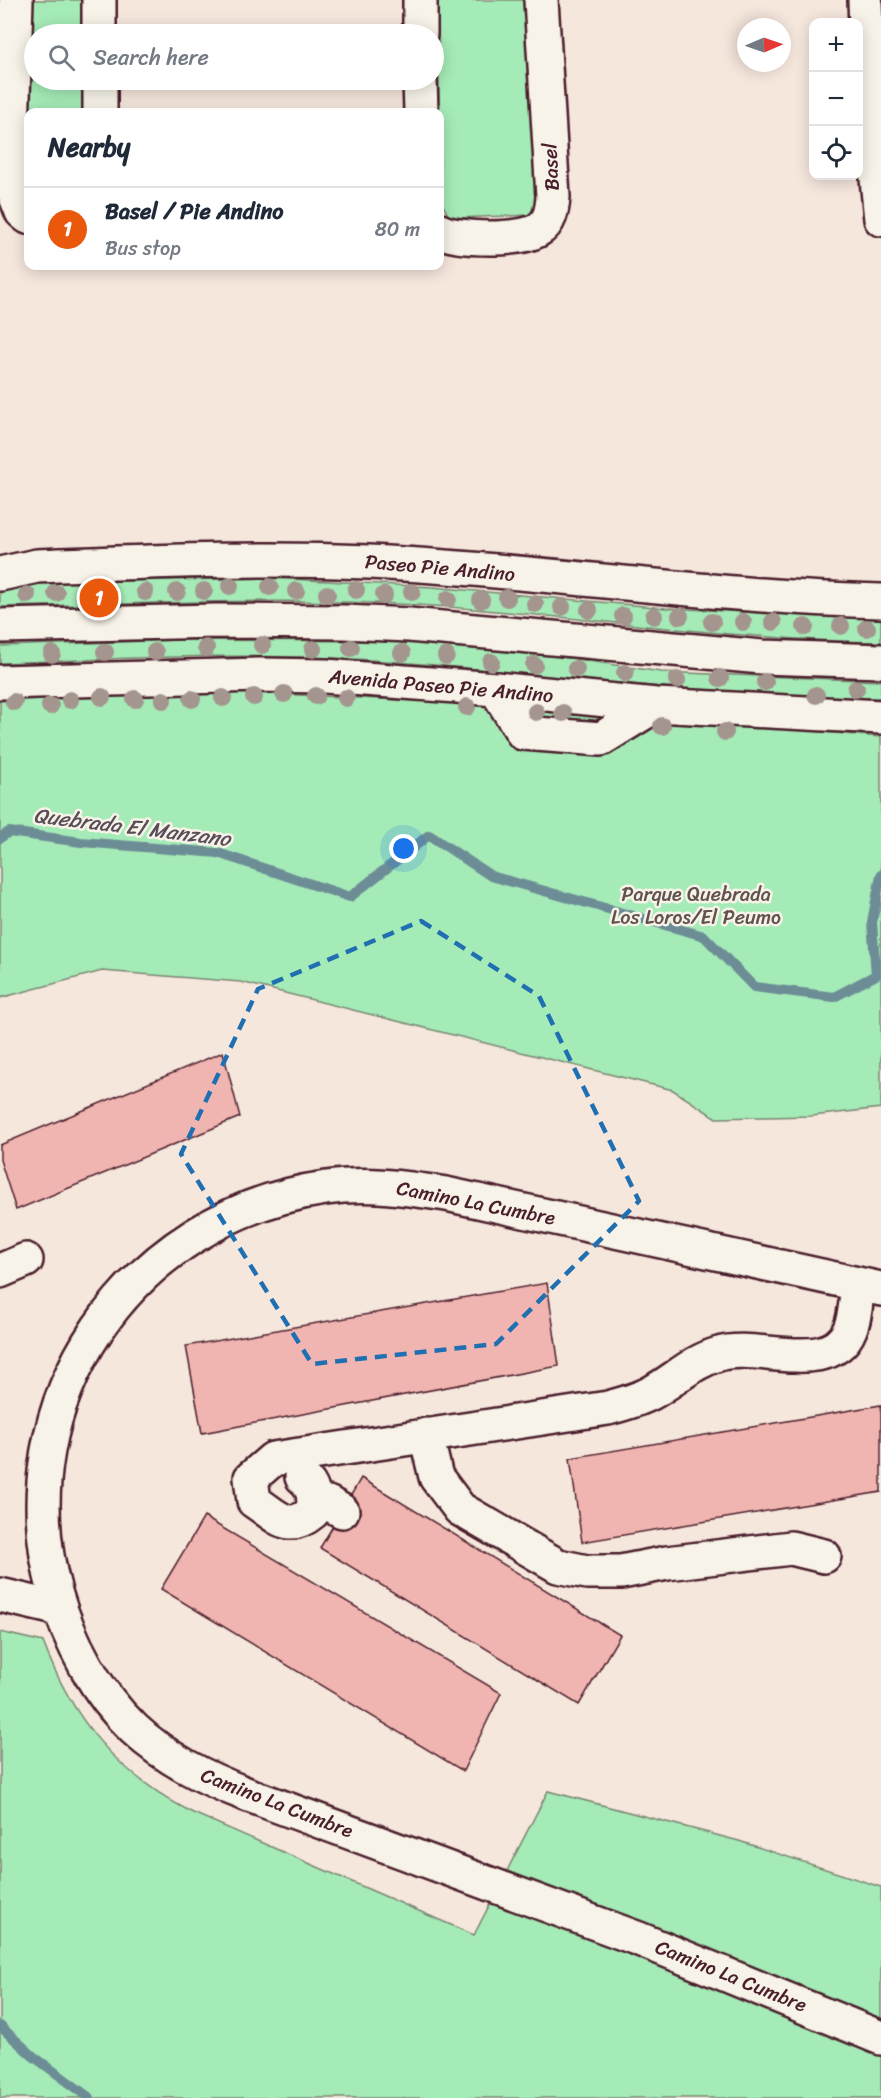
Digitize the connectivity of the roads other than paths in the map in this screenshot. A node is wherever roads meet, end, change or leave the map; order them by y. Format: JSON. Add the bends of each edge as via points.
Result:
{"nodes":[{"id":1,"x":16,"y":0,"type":"edge"},
{"id":2,"x":99,"y":0,"type":"edge"},
{"id":3,"x":420,"y":0,"type":"edge"},
{"id":4,"x":541,"y":0,"type":"edge"},
{"id":5,"x":865,"y":0,"type":"edge"},
{"id":6,"x":99,"y":24,"type":"edge"},
{"id":7,"x":420,"y":24,"type":"edge"},
{"id":8,"x":100,"y":90,"type":"edge"},
{"id":9,"x":420,"y":90,"type":"edge"},
{"id":10,"x":100,"y":108,"type":"edge"},
{"id":11,"x":421,"y":108,"type":"edge"},
{"id":12,"x":24,"y":212,"type":"edge"},
{"id":13,"x":881,"y":219,"type":"edge"},
{"id":14,"x":444,"y":232,"type":"edge"},
{"id":15,"x":0,"y":574,"type":"edge"},
{"id":16,"x":881,"y":601,"type":"edge"},
{"id":17,"x":0,"y":626,"type":"edge"},
{"id":18,"x":881,"y":661,"type":"edge"},
{"id":19,"x":0,"y":682,"type":"edge"},
{"id":20,"x":881,"y":717,"type":"edge"},
{"id":21,"x":870,"y":1286,"type":"edge"},
{"id":22,"x":426,"y":1435,"type":"junction"},
{"id":23,"x":319,"y":1497,"type":"dead end"},
{"id":24,"x":824,"y":1556,"type":"dead end"},
{"id":25,"x":0,"y":1595,"type":"edge"},
{"id":26,"x":60,"y":1609,"type":"junction"},
{"id":27,"x":881,"y":2038,"type":"edge"}],
"edges":[{"from":1,"to":12,"type":"street","via":[[12,132],[17,204]]},
{"from":2,"to":6,"type":"street"},
{"from":3,"to":7,"type":"street"},
{"from":4,"to":14,"type":"street","name":"Basel","via":[[553,197],[550,216],[537,230],[520,235],[462,237]]},
{"from":5,"to":13,"type":"street","via":[[868,89]]},
{"from":8,"to":10,"type":"street"},
{"from":9,"to":11,"type":"street"},
{"from":15,"to":16,"type":"street","name":"Paseo Pie Andino","via":[[37,566],[292,560],[447,567],[688,591]]},
{"from":17,"to":18,"type":"street","via":[[344,622],[762,657]]},
{"from":19,"to":20,"type":"street","name":"Avenida Paseo Pie Andino","via":[[260,675],[390,680],[656,705]]},
{"from":21,"to":22,"type":"street","via":[[850,1330],[838,1346],[823,1354],[746,1350],[720,1353],[627,1403]]},
{"from":21,"to":26,"type":"street","name":"Camino La Cumbre","via":[[408,1188],[327,1188],[276,1199],[236,1214],[177,1246],[137,1280],[101,1323],[67,1384],[49,1445],[44,1488],[46,1554]]},
{"from":22,"to":23,"type":"street","via":[[273,1459],[251,1478],[254,1501],[287,1523],[301,1522],[313,1512]]},
{"from":22,"to":24,"type":"street","via":[[436,1477],[460,1509],[558,1566],[586,1572],[621,1572],[791,1548]]},
{"from":25,"to":26,"type":"street"},
{"from":26,"to":27,"type":"street","name":"Camino La Cumbre","via":[[87,1667],[108,1699],[132,1728],[188,1768],[246,1794],[639,1939]]}]}
